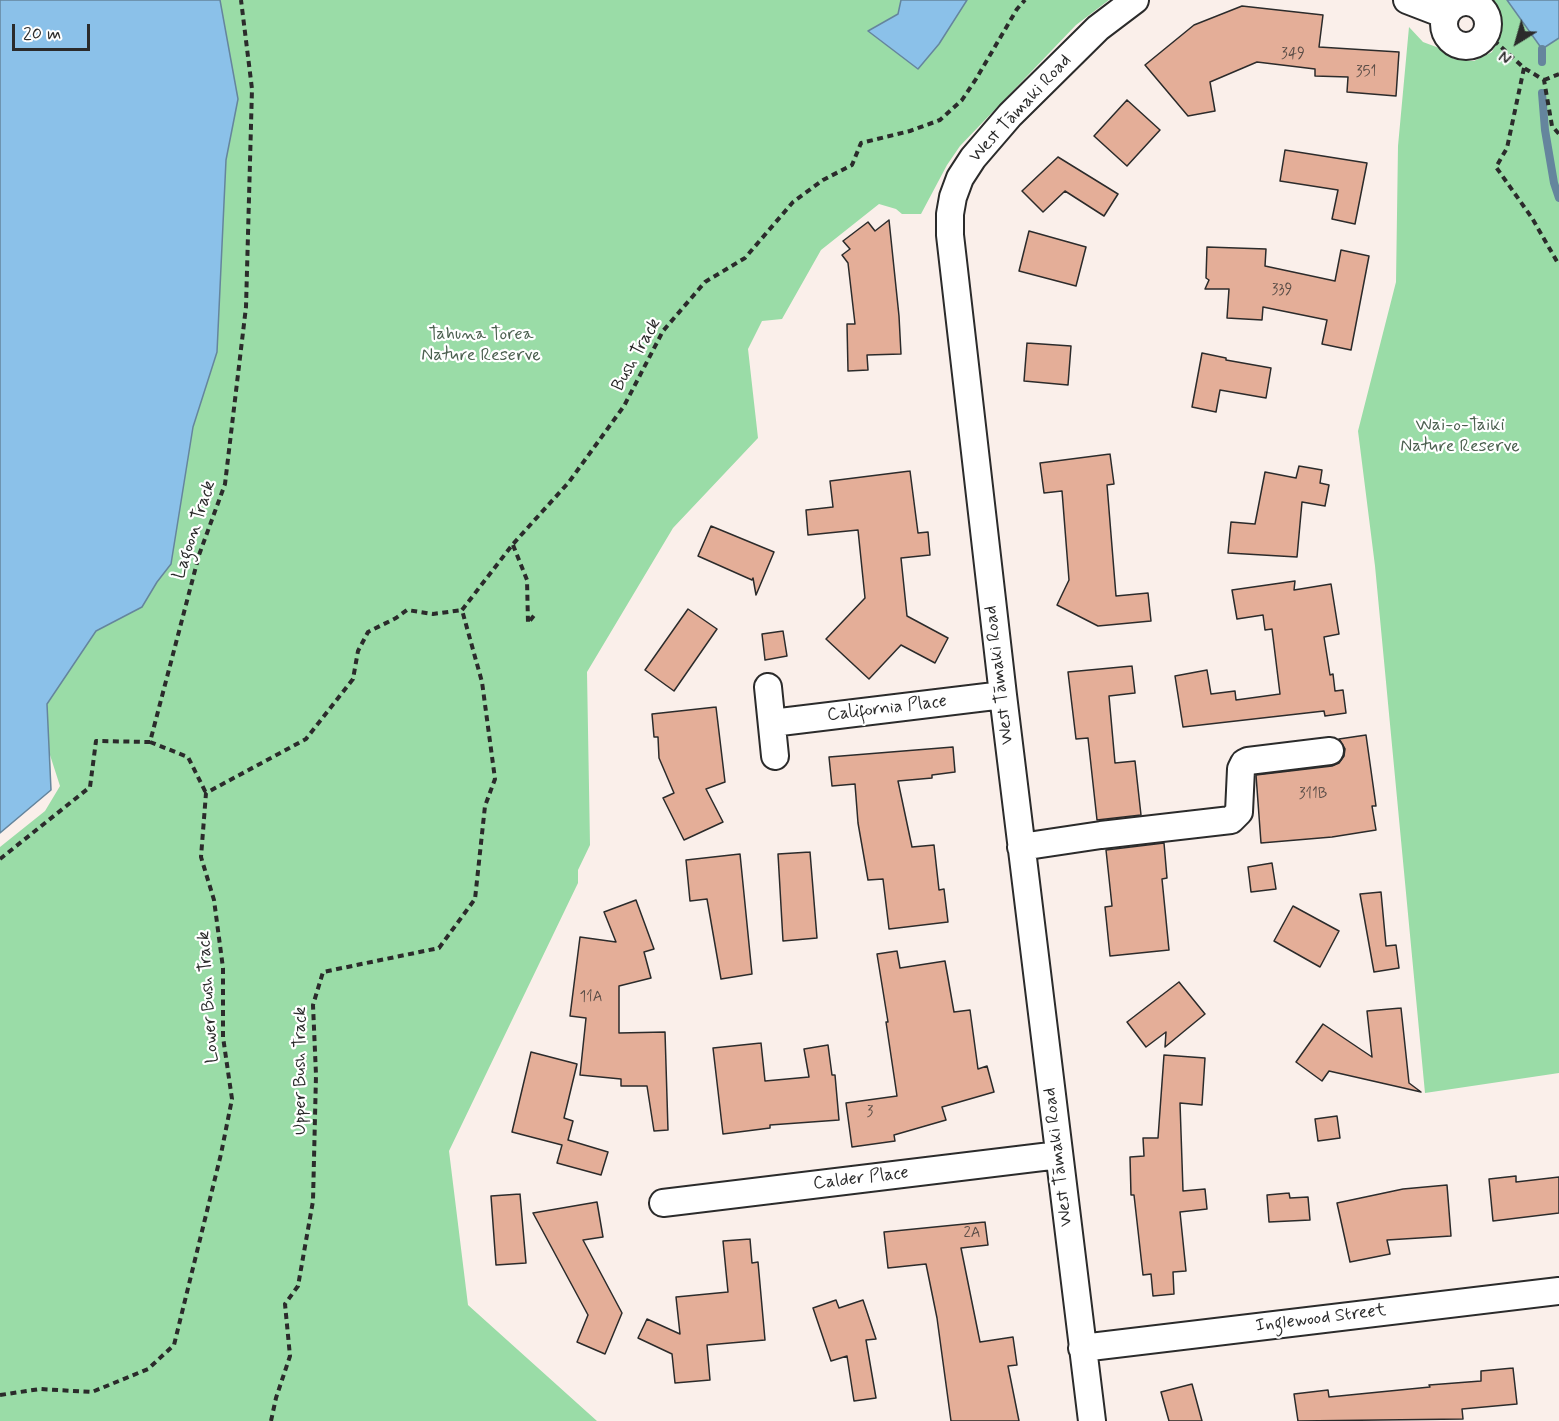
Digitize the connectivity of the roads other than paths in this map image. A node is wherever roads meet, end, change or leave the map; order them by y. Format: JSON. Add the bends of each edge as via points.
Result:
{"nodes":[{"id":1,"x":1135,"y":0,"type":"edge"},
{"id":2,"x":1407,"y":0,"type":"edge"},
{"id":3,"x":1486,"y":33,"type":"road end"},
{"id":4,"x":768,"y":687,"type":"dead end"},
{"id":5,"x":1003,"y":695,"type":"junction"},
{"id":6,"x":772,"y":723,"type":"junction"},
{"id":7,"x":1330,"y":751,"type":"dead end"},
{"id":8,"x":775,"y":756,"type":"dead end"},
{"id":9,"x":1021,"y":846,"type":"junction"},
{"id":10,"x":1059,"y":1155,"type":"junction"},
{"id":11,"x":663,"y":1203,"type":"dead end"},
{"id":12,"x":1559,"y":1291,"type":"edge"},
{"id":13,"x":1082,"y":1348,"type":"junction"},
{"id":14,"x":1092,"y":1421,"type":"edge"}],
"edges":[{"from":1,"to":5,"type":"street","name":"West Tāmaki Road","via":[[1098,28],[1010,115],[973,158],[953,197],[950,235]]},
{"from":2,"to":3,"type":"street","via":[[1446,15],[1455,5],[1475,4],[1488,20]]},
{"from":4,"to":6,"type":"street"},
{"from":5,"to":6,"type":"street","name":"California Place"},
{"from":5,"to":9,"type":"street","name":"West Tāmaki Road"},
{"from":6,"to":8,"type":"street"},
{"from":7,"to":9,"type":"street","via":[[1244,763],[1239,812],[1231,820]]},
{"from":9,"to":10,"type":"street","name":"West Tāmaki Road"},
{"from":10,"to":11,"type":"street","name":"Calder Place"},
{"from":10,"to":13,"type":"street","name":"West Tāmaki Road"},
{"from":12,"to":13,"type":"street","name":"Inglewood Street"},
{"from":13,"to":14,"type":"street","name":"West Tāmaki Road"}]}
